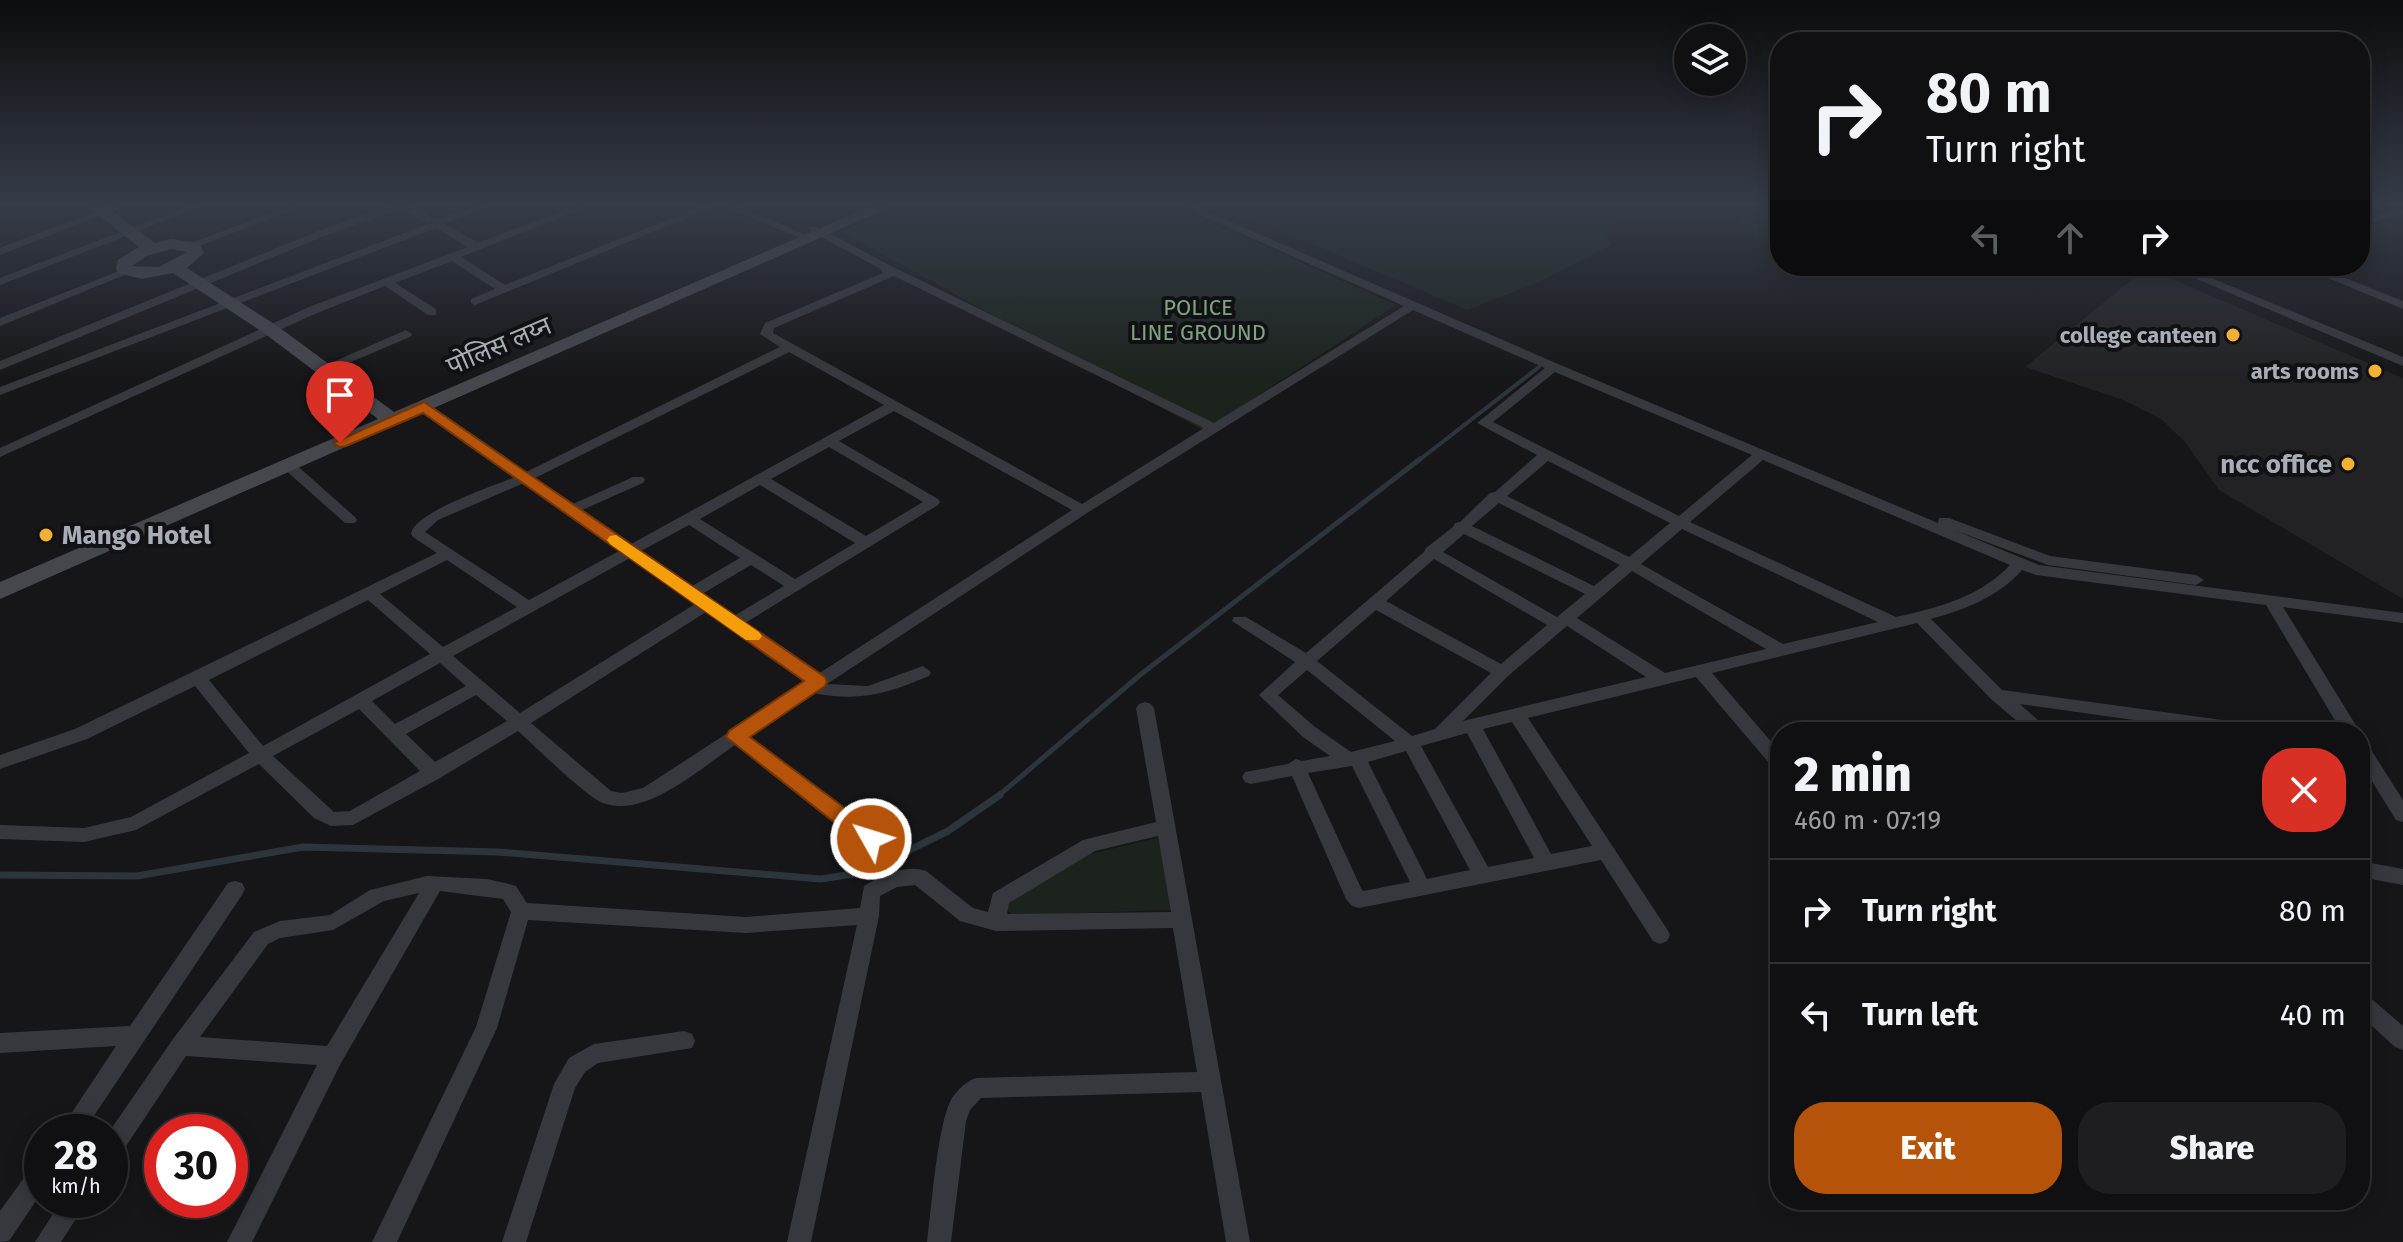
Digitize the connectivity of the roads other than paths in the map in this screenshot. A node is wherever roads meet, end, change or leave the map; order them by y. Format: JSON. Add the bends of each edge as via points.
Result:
{"nodes":[{"id":1,"x":49,"y":263,"type":"edge"},
{"id":2,"x":125,"y":263,"type":"edge"},
{"id":3,"x":181,"y":263,"type":"edge"},
{"id":4,"x":250,"y":263,"type":"edge"},
{"id":5,"x":332,"y":263,"type":"edge"},
{"id":6,"x":433,"y":263,"type":"edge"},
{"id":7,"x":463,"y":263,"type":"edge"},
{"id":8,"x":569,"y":263,"type":"edge"},
{"id":9,"x":745,"y":263,"type":"edge"},
{"id":10,"x":747,"y":263,"type":"edge"},
{"id":11,"x":876,"y":263,"type":"edge"},
{"id":12,"x":1316,"y":263,"type":"edge"},
{"id":13,"x":1336,"y":263,"type":"edge"},
{"id":14,"x":175,"y":267,"type":"junction"},
{"id":15,"x":885,"y":267,"type":"junction"},
{"id":16,"x":128,"y":271,"type":"junction"},
{"id":17,"x":2196,"y":276,"type":"edge"},
{"id":18,"x":2330,"y":276,"type":"edge"},
{"id":19,"x":385,"y":281,"type":"junction"},
{"id":20,"x":0,"y":282,"type":"edge"},
{"id":21,"x":202,"y":283,"type":"junction"},
{"id":22,"x":504,"y":289,"type":"junction"},
{"id":23,"x":475,"y":301,"type":"dead end"},
{"id":24,"x":229,"y":302,"type":"junction"},
{"id":25,"x":1413,"y":305,"type":"junction"},
{"id":26,"x":2403,"y":305,"type":"edge"},
{"id":27,"x":432,"y":312,"type":"dead end"},
{"id":28,"x":0,"y":322,"type":"edge"},
{"id":29,"x":270,"y":329,"type":"junction"},
{"id":30,"x":406,"y":334,"type":"dead end"},
{"id":31,"x":787,"y":348,"type":"junction"},
{"id":32,"x":2403,"y":362,"type":"edge"},
{"id":33,"x":0,"y":366,"type":"edge"},
{"id":34,"x":1554,"y":367,"type":"junction"},
{"id":35,"x":323,"y":369,"type":"junction"},
{"id":36,"x":0,"y":391,"type":"edge"},
{"id":37,"x":893,"y":406,"type":"junction"},
{"id":38,"x":424,"y":407,"type":"junction"},
{"id":39,"x":388,"y":416,"type":"junction"},
{"id":40,"x":1214,"y":428,"type":"junction"},
{"id":41,"x":829,"y":441,"type":"junction"},
{"id":42,"x":0,"y":453,"type":"edge"},
{"id":43,"x":1761,"y":455,"type":"junction"},
{"id":44,"x":1545,"y":456,"type":"junction"},
{"id":45,"x":288,"y":465,"type":"junction"},
{"id":46,"x":526,"y":477,"type":"junction"},
{"id":47,"x":760,"y":479,"type":"junction"},
{"id":48,"x":638,"y":480,"type":"dead end"},
{"id":49,"x":1495,"y":496,"type":"junction"},
{"id":50,"x":573,"y":509,"type":"junction"},
{"id":51,"x":1082,"y":510,"type":"junction"},
{"id":52,"x":688,"y":518,"type":"junction"},
{"id":53,"x":350,"y":520,"type":"dead end"},
{"id":54,"x":1681,"y":523,"type":"junction"},
{"id":55,"x":1460,"y":526,"type":"junction"},
{"id":56,"x":866,"y":543,"type":"junction"},
{"id":57,"x":630,"y":550,"type":"junction"},
{"id":58,"x":1431,"y":551,"type":"junction"},
{"id":59,"x":448,"y":554,"type":"junction"},
{"id":60,"x":751,"y":558,"type":"junction"},
{"id":61,"x":2019,"y":564,"type":"junction"},
{"id":62,"x":1632,"y":565,"type":"junction"},
{"id":63,"x":0,"y":578,"type":"edge"},
{"id":64,"x":795,"y":586,"type":"junction"},
{"id":65,"x":0,"y":591,"type":"edge"},
{"id":66,"x":369,"y":593,"type":"junction"},
{"id":67,"x":1597,"y":594,"type":"junction"},
{"id":68,"x":700,"y":598,"type":"junction"},
{"id":69,"x":2271,"y":601,"type":"junction"},
{"id":70,"x":1375,"y":602,"type":"junction"},
{"id":71,"x":527,"y":606,"type":"junction"},
{"id":72,"x":2403,"y":609,"type":"edge"},
{"id":73,"x":1920,"y":617,"type":"junction"},
{"id":74,"x":2403,"y":618,"type":"edge"},
{"id":75,"x":1240,"y":621,"type":"dead end"},
{"id":76,"x":1563,"y":622,"type":"junction"},
{"id":77,"x":734,"y":623,"type":"junction"},
{"id":78,"x":1894,"y":623,"type":"junction"},
{"id":79,"x":1779,"y":649,"type":"junction"},
{"id":80,"x":440,"y":655,"type":"junction"},
{"id":81,"x":1305,"y":660,"type":"junction"},
{"id":82,"x":1701,"y":671,"type":"junction"},
{"id":83,"x":923,"y":672,"type":"dead end"},
{"id":84,"x":1502,"y":672,"type":"junction"},
{"id":85,"x":198,"y":678,"type":"junction"},
{"id":86,"x":1662,"y":679,"type":"junction"},
{"id":87,"x":814,"y":684,"type":"junction"},
{"id":88,"x":477,"y":687,"type":"junction"},
{"id":89,"x":1997,"y":695,"type":"junction"},
{"id":90,"x":360,"y":699,"type":"junction"},
{"id":91,"x":1145,"y":708,"type":"dead end"},
{"id":92,"x":1517,"y":715,"type":"junction"},
{"id":93,"x":519,"y":722,"type":"junction"},
{"id":94,"x":2030,"y":722,"type":"edge"},
{"id":95,"x":2193,"y":722,"type":"edge"},
{"id":96,"x":2345,"y":722,"type":"edge"},
{"id":97,"x":1472,"y":725,"type":"junction"},
{"id":98,"x":393,"y":733,"type":"junction"},
{"id":99,"x":1441,"y":733,"type":"junction"},
{"id":100,"x":736,"y":737,"type":"junction"},
{"id":101,"x":1411,"y":744,"type":"junction"},
{"id":102,"x":1770,"y":752,"type":"edge"},
{"id":103,"x":261,"y":755,"type":"junction"},
{"id":104,"x":1352,"y":758,"type":"junction"},
{"id":105,"x":0,"y":762,"type":"edge"},
{"id":106,"x":2370,"y":763,"type":"edge"},
{"id":107,"x":1296,"y":766,"type":"junction"},
{"id":108,"x":434,"y":773,"type":"junction"},
{"id":109,"x":1251,"y":777,"type":"dead end"},
{"id":110,"x":2403,"y":815,"type":"edge"},
{"id":111,"x":1166,"y":827,"type":"junction"},
{"id":112,"x":0,"y":832,"type":"edge"},
{"id":113,"x":871,"y":839,"type":"dead end"},
{"id":114,"x":1607,"y":851,"type":"junction"},
{"id":115,"x":1546,"y":863,"type":"junction"},
{"id":116,"x":2370,"y":871,"type":"edge"},
{"id":117,"x":1483,"y":876,"type":"junction"},
{"id":118,"x":2403,"y":877,"type":"edge"},
{"id":119,"x":435,"y":883,"type":"junction"},
{"id":120,"x":235,"y":889,"type":"dead end"},
{"id":121,"x":1423,"y":889,"type":"junction"},
{"id":122,"x":521,"y":911,"type":"junction"},
{"id":123,"x":869,"y":916,"type":"junction"},
{"id":124,"x":1182,"y":920,"type":"junction"},
{"id":125,"x":996,"y":923,"type":"junction"},
{"id":126,"x":1660,"y":935,"type":"dead end"},
{"id":127,"x":2370,"y":1011,"type":"edge"},
{"id":128,"x":138,"y":1035,"type":"junction"},
{"id":129,"x":2403,"y":1040,"type":"edge"},
{"id":130,"x":684,"y":1041,"type":"dead end"},
{"id":131,"x":0,"y":1043,"type":"edge"},
{"id":132,"x":181,"y":1046,"type":"junction"},
{"id":133,"x":333,"y":1056,"type":"junction"},
{"id":134,"x":1211,"y":1082,"type":"junction"},
{"id":135,"x":83,"y":1114,"type":"edge"},
{"id":136,"x":128,"y":1124,"type":"edge"},
{"id":137,"x":24,"y":1198,"type":"edge"},
{"id":138,"x":64,"y":1218,"type":"edge"},
{"id":139,"x":0,"y":1232,"type":"edge"},
{"id":140,"x":47,"y":1242,"type":"edge"},
{"id":141,"x":239,"y":1242,"type":"edge"},
{"id":142,"x":384,"y":1242,"type":"edge"},
{"id":143,"x":514,"y":1242,"type":"edge"},
{"id":144,"x":799,"y":1242,"type":"edge"},
{"id":145,"x":939,"y":1242,"type":"edge"},
{"id":146,"x":1238,"y":1242,"type":"edge"}],
"edges":[{"from":1,"to":20,"type":"street"},
{"from":2,"to":16,"type":"street"},
{"from":3,"to":14,"type":"street"},
{"from":4,"to":21,"type":"street"},
{"from":5,"to":24,"type":"street"},
{"from":6,"to":19,"type":"street"},
{"from":7,"to":22,"type":"street"},
{"from":8,"to":22,"type":"street"},
{"from":9,"to":39,"type":"street"},
{"from":10,"to":38,"type":"street","name":"पोलिस लय्न"},
{"from":11,"to":15,"type":"street"},
{"from":12,"to":25,"type":"street"},
{"from":13,"to":72,"type":"street","via":[[2017,550],[2048,560]]},
{"from":14,"to":16,"type":"street"},
{"from":14,"to":21,"type":"street"},
{"from":15,"to":31,"type":"street","via":[[889,274],[765,330]]},
{"from":15,"to":40,"type":"street"},
{"from":16,"to":28,"type":"street"},
{"from":17,"to":32,"type":"street"},
{"from":18,"to":26,"type":"street"},
{"from":19,"to":27,"type":"street"},
{"from":19,"to":29,"type":"street"},
{"from":21,"to":24,"type":"street"},
{"from":21,"to":33,"type":"street"},
{"from":22,"to":23,"type":"street"},
{"from":24,"to":29,"type":"street"},
{"from":24,"to":36,"type":"street"},
{"from":25,"to":34,"type":"street"},
{"from":25,"to":40,"type":"street"},
{"from":29,"to":35,"type":"street"},
{"from":29,"to":42,"type":"street"},
{"from":30,"to":35,"type":"street"},
{"from":31,"to":37,"type":"street"},
{"from":31,"to":46,"type":"street"},
{"from":34,"to":43,"type":"street"},
{"from":34,"to":44,"type":"street","via":[[1484,423]]},
{"from":35,"to":39,"type":"street"},
{"from":37,"to":41,"type":"street"},
{"from":37,"to":51,"type":"street"},
{"from":38,"to":39,"type":"street","name":"पोलिस लय्न"},
{"from":38,"to":46,"type":"street"},
{"from":39,"to":45,"type":"street","name":"पोलिस लय्न"},
{"from":39,"to":63,"type":"street"},
{"from":40,"to":51,"type":"street"},
{"from":41,"to":47,"type":"street"},
{"from":41,"to":56,"type":"street","via":[[933,502]]},
{"from":43,"to":54,"type":"street"},
{"from":43,"to":61,"type":"street"},
{"from":44,"to":49,"type":"street"},
{"from":44,"to":54,"type":"street"},
{"from":45,"to":53,"type":"street"},
{"from":45,"to":65,"type":"street","name":"पोलिस लय्न"},
{"from":46,"to":50,"type":"street"},
{"from":46,"to":59,"type":"street","via":[[423,523],[418,534]]},
{"from":47,"to":52,"type":"street"},
{"from":47,"to":56,"type":"street"},
{"from":48,"to":50,"type":"street"},
{"from":49,"to":55,"type":"street"},
{"from":49,"to":62,"type":"street"},
{"from":50,"to":57,"type":"street"},
{"from":51,"to":87,"type":"street"},
{"from":52,"to":57,"type":"street"},
{"from":52,"to":60,"type":"street"},
{"from":54,"to":62,"type":"street"},
{"from":54,"to":78,"type":"street"},
{"from":55,"to":58,"type":"street"},
{"from":55,"to":67,"type":"street"},
{"from":56,"to":64,"type":"street"},
{"from":57,"to":68,"type":"street"},
{"from":57,"to":71,"type":"street"},
{"from":58,"to":70,"type":"street"},
{"from":58,"to":76,"type":"street"},
{"from":59,"to":66,"type":"street"},
{"from":59,"to":71,"type":"street"},
{"from":60,"to":64,"type":"street"},
{"from":60,"to":68,"type":"street"},
{"from":61,"to":69,"type":"street"},
{"from":61,"to":73,"type":"street","via":[[1991,589]]},
{"from":62,"to":67,"type":"street"},
{"from":62,"to":79,"type":"street"},
{"from":64,"to":77,"type":"street"},
{"from":66,"to":80,"type":"street"},
{"from":66,"to":85,"type":"street"},
{"from":67,"to":76,"type":"street"},
{"from":68,"to":77,"type":"street"},
{"from":68,"to":93,"type":"street"},
{"from":69,"to":74,"type":"street"},
{"from":69,"to":96,"type":"street"},
{"from":70,"to":81,"type":"street"},
{"from":70,"to":84,"type":"street"},
{"from":71,"to":80,"type":"street"},
{"from":73,"to":78,"type":"street"},
{"from":73,"to":89,"type":"street"},
{"from":75,"to":81,"type":"street"},
{"from":76,"to":84,"type":"street"},
{"from":76,"to":86,"type":"street"},
{"from":77,"to":87,"type":"street"},
{"from":78,"to":79,"type":"street"},
{"from":79,"to":82,"type":"street"},
{"from":80,"to":88,"type":"street"},
{"from":80,"to":90,"type":"street"},
{"from":81,"to":101,"type":"street"},
{"from":81,"to":104,"type":"street","via":[[1267,695],[1299,724]]},
{"from":82,"to":86,"type":"street"},
{"from":82,"to":102,"type":"street"},
{"from":83,"to":87,"type":"street","via":[[850,695]]},
{"from":84,"to":99,"type":"street"},
{"from":85,"to":103,"type":"street"},
{"from":85,"to":105,"type":"street","via":[[81,734]]},
{"from":86,"to":92,"type":"street"},
{"from":87,"to":100,"type":"street"},
{"from":88,"to":93,"type":"street"},
{"from":88,"to":98,"type":"street"},
{"from":89,"to":94,"type":"street"},
{"from":89,"to":95,"type":"street"},
{"from":90,"to":98,"type":"street"},
{"from":90,"to":103,"type":"street"},
{"from":91,"to":111,"type":"street"},
{"from":92,"to":97,"type":"street"},
{"from":92,"to":114,"type":"street"},
{"from":93,"to":100,"type":"street","via":[[606,797],[622,800],[648,794]]},
{"from":93,"to":108,"type":"street"},
{"from":97,"to":99,"type":"street"},
{"from":97,"to":115,"type":"street"},
{"from":98,"to":108,"type":"street"},
{"from":99,"to":101,"type":"street"},
{"from":100,"to":113,"type":"street"},
{"from":101,"to":104,"type":"street"},
{"from":101,"to":117,"type":"street"},
{"from":103,"to":108,"type":"street","via":[[331,819],[353,818]]},
{"from":103,"to":112,"type":"street","via":[[136,823],[84,835]]},
{"from":104,"to":107,"type":"street"},
{"from":104,"to":121,"type":"street"},
{"from":106,"to":110,"type":"street"},
{"from":107,"to":109,"type":"street"},
{"from":107,"to":121,"type":"street","via":[[1359,900]]},
{"from":111,"to":124,"type":"street"},
{"from":111,"to":125,"type":"street","via":[[1090,845],[1000,899]]},
{"from":114,"to":115,"type":"street"},
{"from":114,"to":126,"type":"street"},
{"from":115,"to":117,"type":"street"},
{"from":116,"to":118,"type":"street"},
{"from":117,"to":121,"type":"street"},
{"from":119,"to":122,"type":"street","via":[[509,892]]},
{"from":119,"to":132,"type":"street","via":[[403,886],[329,924],[278,927],[261,938]]},
{"from":119,"to":133,"type":"street"},
{"from":120,"to":128,"type":"street"},
{"from":122,"to":123,"type":"street","via":[[746,925]]},
{"from":122,"to":142,"type":"street","via":[[486,1028]]},
{"from":123,"to":125,"type":"street","via":[[871,892],[898,879],[919,877],[967,915]]},
{"from":123,"to":144,"type":"street"},
{"from":124,"to":125,"type":"street"},
{"from":124,"to":134,"type":"street"},
{"from":127,"to":129,"type":"street"},
{"from":128,"to":131,"type":"street"},
{"from":128,"to":135,"type":"street"},
{"from":130,"to":143,"type":"street","via":[[594,1054],[577,1065],[565,1084]]},
{"from":132,"to":133,"type":"street"},
{"from":132,"to":136,"type":"street"},
{"from":133,"to":141,"type":"street"},
{"from":134,"to":145,"type":"street","via":[[976,1088],[961,1104],[955,1121]]},
{"from":134,"to":146,"type":"street"},
{"from":137,"to":139,"type":"street"},
{"from":138,"to":140,"type":"street"}]}
